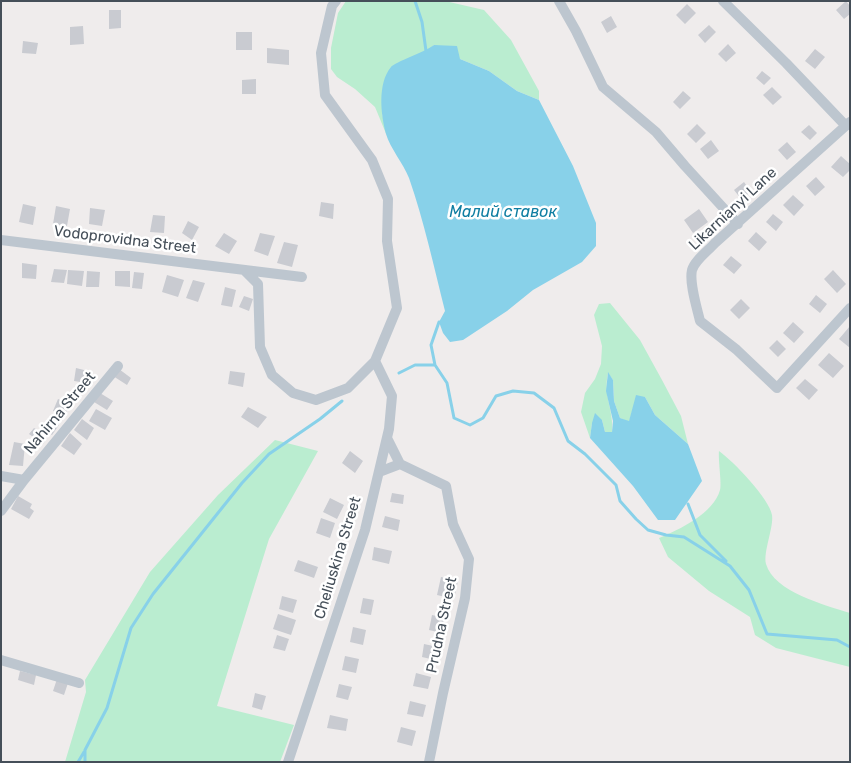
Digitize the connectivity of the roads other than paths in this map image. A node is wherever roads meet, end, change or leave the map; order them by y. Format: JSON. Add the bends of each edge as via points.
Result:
{"nodes":[{"id":1,"x":336,"y":1,"type":"edge"},
{"id":2,"x":559,"y":1,"type":"edge"},
{"id":3,"x":724,"y":1,"type":"edge"},
{"id":4,"x":848,"y":124,"type":"edge"},
{"id":5,"x":738,"y":224,"type":"junction"},
{"id":6,"x":1,"y":240,"type":"edge"},
{"id":7,"x":244,"y":270,"type":"junction"},
{"id":8,"x":302,"y":277,"type":"dead end"},
{"id":9,"x":850,"y":308,"type":"edge"},
{"id":10,"x":376,"y":361,"type":"junction"},
{"id":11,"x":118,"y":366,"type":"dead end"},
{"id":12,"x":387,"y":438,"type":"junction"},
{"id":13,"x":400,"y":464,"type":"junction"},
{"id":14,"x":379,"y":472,"type":"junction"},
{"id":15,"x":1,"y":476,"type":"edge"},
{"id":16,"x":24,"y":480,"type":"junction"},
{"id":17,"x":1,"y":511,"type":"edge"},
{"id":18,"x":1,"y":660,"type":"edge"},
{"id":19,"x":79,"y":684,"type":"dead end"},
{"id":20,"x":288,"y":762,"type":"edge"},
{"id":21,"x":429,"y":762,"type":"edge"}],
"edges":[{"from":1,"to":10,"type":"street","via":[[321,53],[325,95],[372,160],[388,199],[387,241],[397,308]]},
{"from":2,"to":5,"type":"street","via":[[603,86],[656,132]]},
{"from":3,"to":4,"type":"street","name":"Likarnianyi Lane"},
{"from":4,"to":5,"type":"street","name":"Likarnianyi Lane"},
{"from":5,"to":9,"type":"street","name":"Likarnianyi Lane","via":[[695,264],[692,272],[700,321],[737,350],[776,388]]},
{"from":6,"to":7,"type":"street","name":"Vodoprovidna Street"},
{"from":7,"to":8,"type":"street","name":"Vodoprovidna Street"},
{"from":7,"to":10,"type":"street","via":[[258,284],[260,347],[272,376],[293,393],[316,400],[348,388]]},
{"from":10,"to":12,"type":"street","name":"Cheliuskina Street","via":[[392,396]]},
{"from":11,"to":16,"type":"street","name":"Nahirna Street"},
{"from":12,"to":13,"type":"street"},
{"from":12,"to":14,"type":"street","name":"Cheliuskina Street"},
{"from":13,"to":14,"type":"street"},
{"from":13,"to":21,"type":"street","name":"Prudna Street","via":[[446,486],[453,524],[469,560],[465,598]]},
{"from":14,"to":20,"type":"street","name":"Cheliuskina Street","via":[[365,530]]},
{"from":15,"to":16,"type":"street"},
{"from":16,"to":17,"type":"street","name":"Nahirna Street"},
{"from":18,"to":19,"type":"street"}]}
